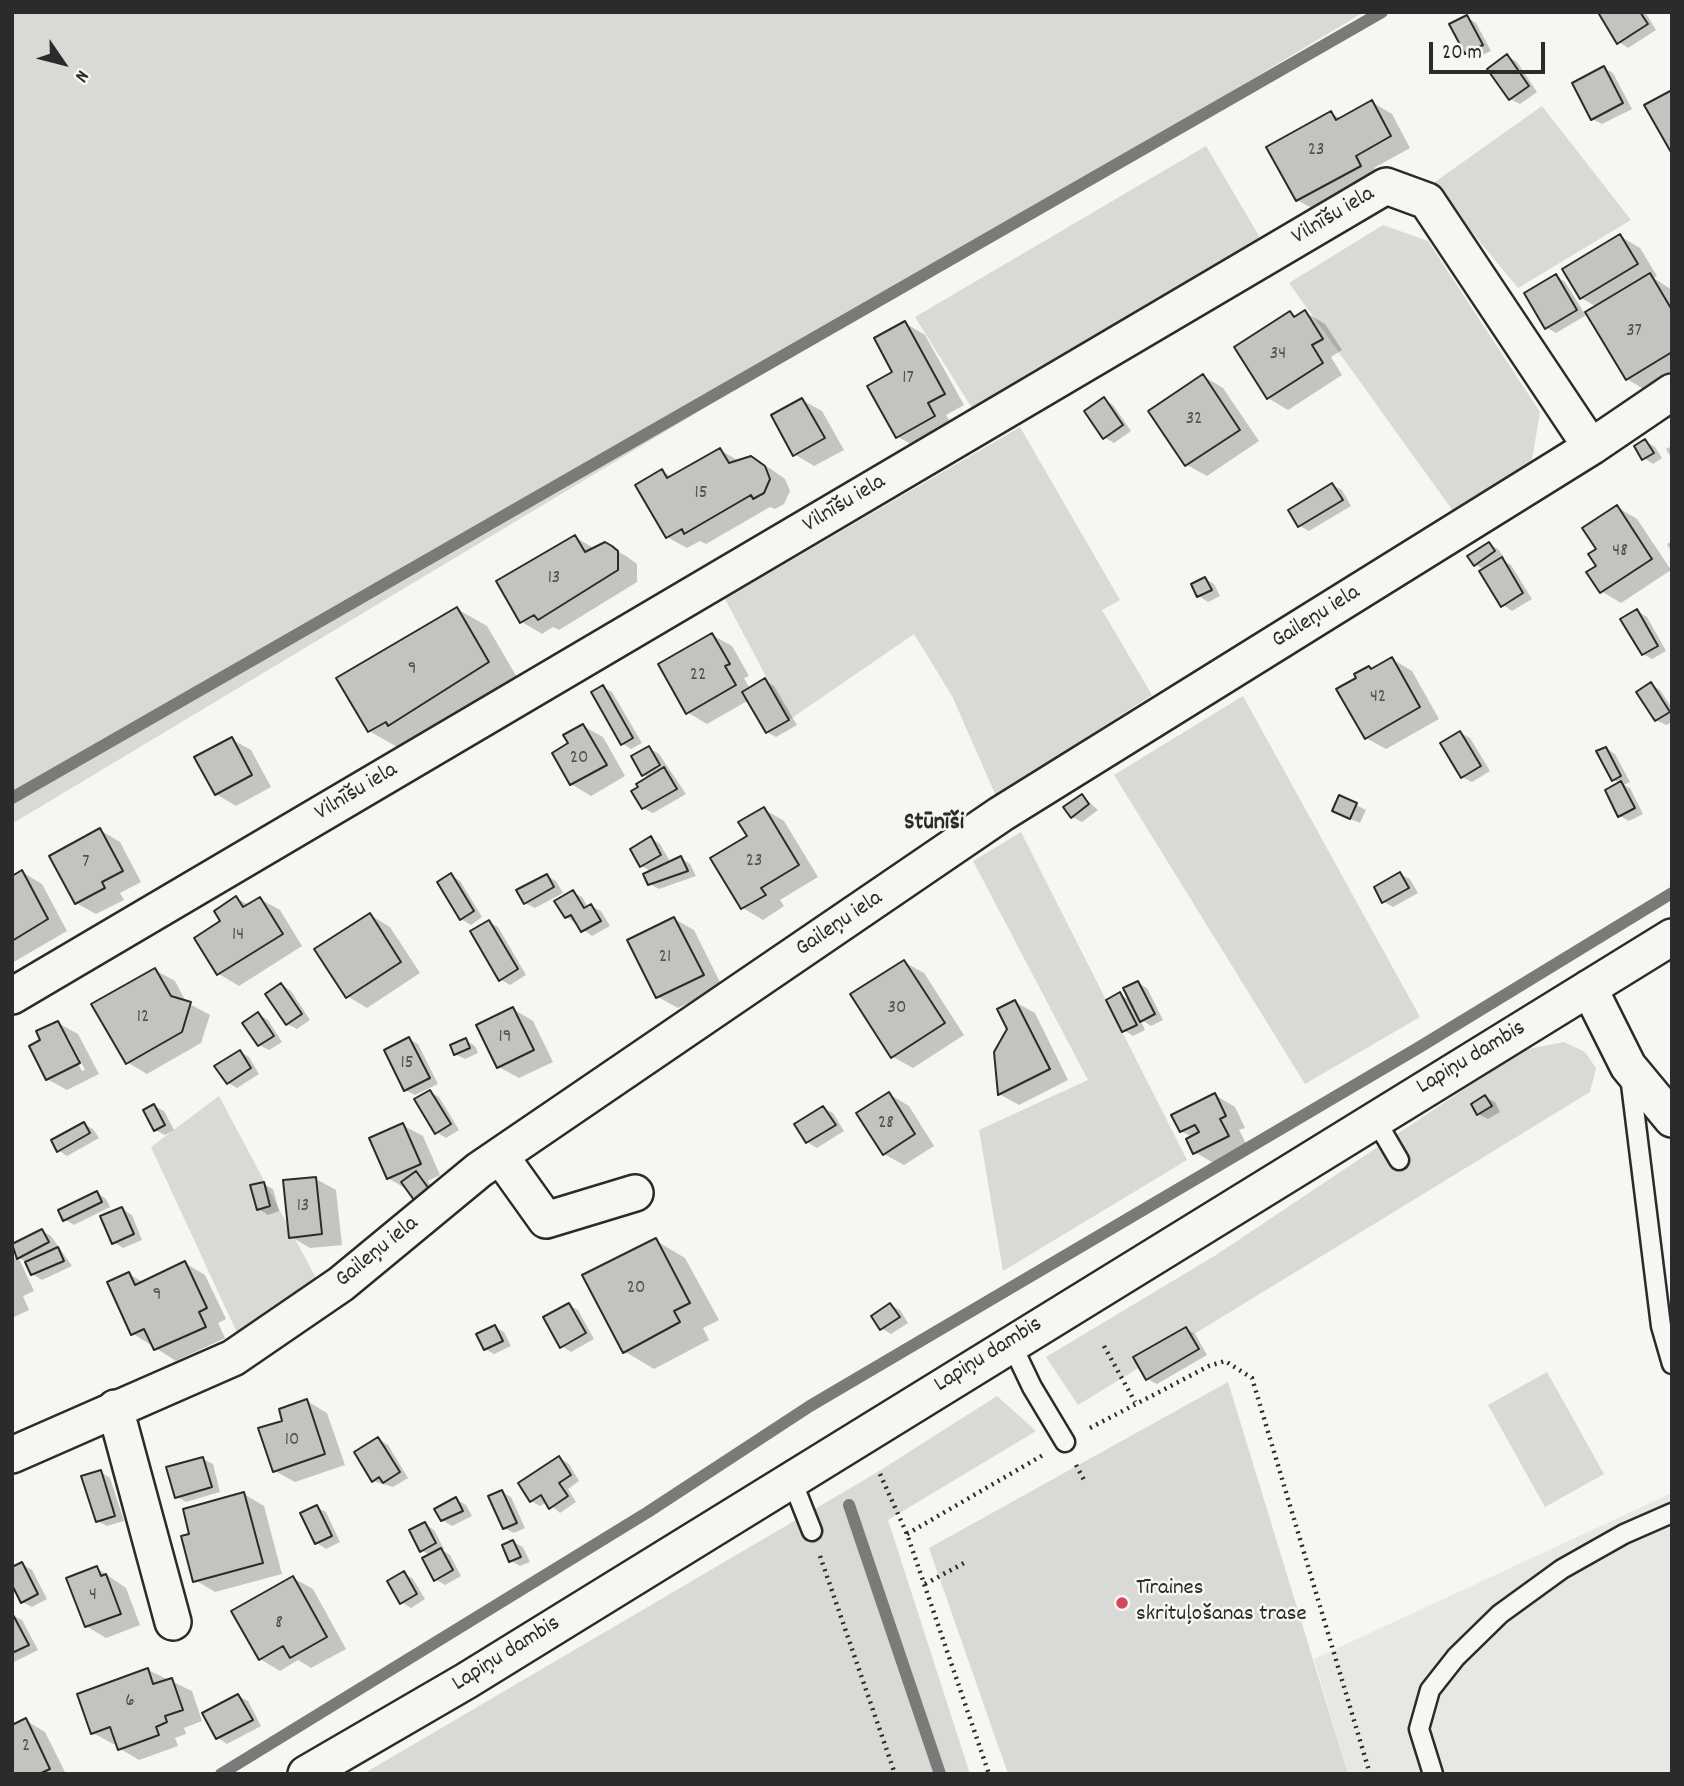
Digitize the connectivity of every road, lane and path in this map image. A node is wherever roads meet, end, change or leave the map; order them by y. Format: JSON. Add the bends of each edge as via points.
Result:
{"nodes":[{"id":1,"x":1672,"y":392,"type":"edge"},
{"id":2,"x":1591,"y":447,"type":"junction"},
{"id":3,"x":1672,"y":937,"type":"edge"},
{"id":4,"x":1590,"y":988,"type":"junction"},
{"id":5,"x":12,"y":996,"type":"edge"},
{"id":6,"x":1629,"y":1066,"type":"junction"},
{"id":7,"x":1375,"y":1119,"type":"junction"},
{"id":8,"x":1672,"y":1119,"type":"edge"},
{"id":9,"x":501,"y":1157,"type":"junction"},
{"id":10,"x":1399,"y":1160,"type":"dead end"},
{"id":11,"x":635,"y":1192,"type":"dead end"},
{"id":12,"x":1011,"y":1343,"type":"junction"},
{"id":13,"x":1104,"y":1346,"type":"dead end"},
{"id":14,"x":1672,"y":1364,"type":"edge"},
{"id":15,"x":1209,"y":1366,"type":"dead end"},
{"id":16,"x":1135,"y":1402,"type":"dead end"},
{"id":17,"x":115,"y":1408,"type":"junction"},
{"id":18,"x":1065,"y":1442,"type":"dead end"},
{"id":19,"x":12,"y":1455,"type":"edge"},
{"id":20,"x":880,"y":1474,"type":"dead end"},
{"id":21,"x":791,"y":1478,"type":"junction"},
{"id":22,"x":1672,"y":1513,"type":"edge"},
{"id":23,"x":812,"y":1531,"type":"joint"},
{"id":24,"x":964,"y":1563,"type":"dead end"},
{"id":25,"x":924,"y":1585,"type":"junction"},
{"id":26,"x":173,"y":1622,"type":"dead end"},
{"id":27,"x":306,"y":1774,"type":"edge"},
{"id":28,"x":895,"y":1774,"type":"edge"},
{"id":29,"x":989,"y":1774,"type":"edge"},
{"id":30,"x":1370,"y":1774,"type":"edge"},
{"id":31,"x":1433,"y":1774,"type":"edge"}],
"edges":[{"from":1,"to":2,"type":"street","name":"Gaileņu iela"},
{"from":2,"to":5,"type":"street","name":"Vilnīšu iela","via":[[1427,201],[1386,186]]},
{"from":2,"to":9,"type":"street","name":"Gaileņu iela","via":[[1001,814]]},
{"from":3,"to":4,"type":"street","name":"Lapiņu dambis"},
{"from":4,"to":6,"type":"street"},
{"from":4,"to":7,"type":"street","name":"Lapiņu dambis"},
{"from":6,"to":8,"type":"street"},
{"from":6,"to":14,"type":"lane","via":[[1661,1326]]},
{"from":7,"to":10,"type":"lane"},
{"from":7,"to":12,"type":"street","name":"Lapiņu dambis"},
{"from":9,"to":11,"type":"street","via":[[546,1220]]},
{"from":9,"to":17,"type":"street","name":"Gaileņu iela","via":[[341,1284],[233,1358]]},
{"from":12,"to":18,"type":"lane"},
{"from":12,"to":21,"type":"street","name":"Lapiņu dambis"},
{"from":13,"to":16,"type":"path"},
{"from":15,"to":30,"type":"path","via":[[1225,1361],[1252,1378]]},
{"from":17,"to":19,"type":"street","name":"Gaileņu iela"},
{"from":17,"to":26,"type":"street"},
{"from":20,"to":25,"type":"path"},
{"from":21,"to":23,"type":"lane"},
{"from":21,"to":27,"type":"street","name":"Lapiņu dambis","via":[[466,1681]]},
{"from":22,"to":31,"type":"lane","via":[[1562,1569],[1500,1614],[1456,1657],[1430,1690],[1419,1729]]},
{"from":23,"to":28,"type":"path"},
{"from":24,"to":25,"type":"path"},
{"from":25,"to":29,"type":"path"}]}
